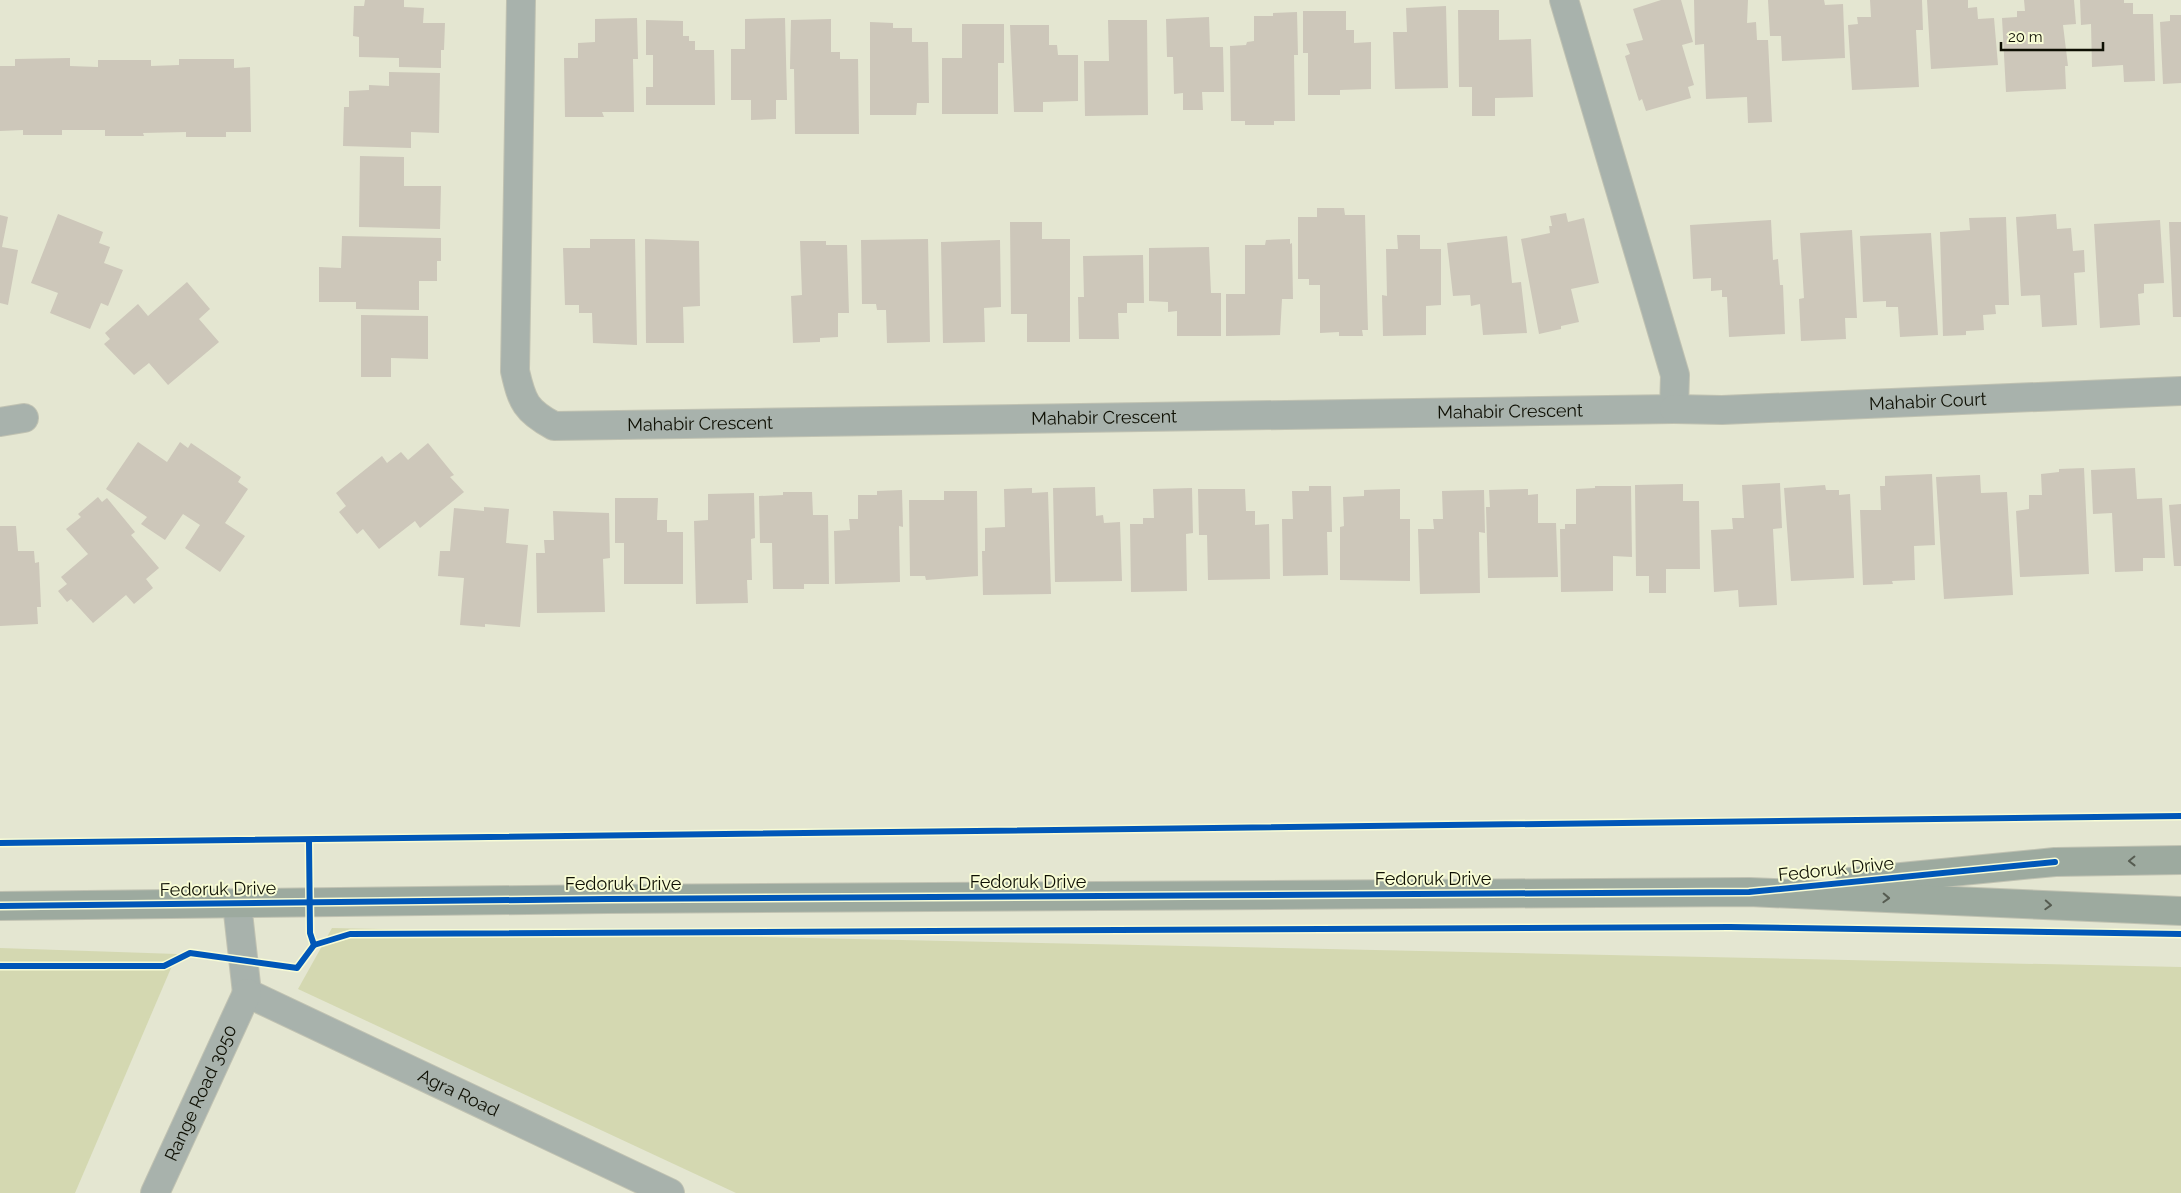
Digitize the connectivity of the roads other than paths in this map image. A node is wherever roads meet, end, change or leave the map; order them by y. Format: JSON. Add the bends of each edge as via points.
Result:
{"nodes":[{"id":1,"x":521,"y":0,"type":"edge"},
{"id":2,"x":1564,"y":0,"type":"edge"},
{"id":3,"x":2181,"y":391,"type":"edge"},
{"id":4,"x":1674,"y":409,"type":"junction"},
{"id":5,"x":2181,"y":860,"type":"edge"},
{"id":6,"x":1750,"y":892,"type":"junction"},
{"id":7,"x":237,"y":904,"type":"junction"},
{"id":8,"x":0,"y":906,"type":"edge"},
{"id":9,"x":2181,"y":911,"type":"edge"},
{"id":10,"x":247,"y":993,"type":"junction"},
{"id":11,"x":155,"y":1193,"type":"edge"},
{"id":12,"x":670,"y":1193,"type":"edge"}],
"edges":[{"from":1,"to":4,"type":"street","name":"Mahabir Crescent","via":[[515,371],[520,395],[534,415],[554,426]]},
{"from":2,"to":4,"type":"street","via":[[1675,375]]},
{"from":3,"to":4,"type":"street","name":"Mahabir Court","via":[[1722,410]]},
{"from":5,"to":6,"type":"main road","name":"Fedoruk Drive","one_way":true,"via":[[2055,862]]},
{"from":6,"to":7,"type":"main road","name":"Fedoruk Drive"},
{"from":6,"to":9,"type":"main road","name":"Fedoruk Drive","one_way":true},
{"from":7,"to":8,"type":"main road","name":"Fedoruk Drive"},
{"from":7,"to":10,"type":"street"},
{"from":10,"to":11,"type":"street","name":"Range Road 3050"},
{"from":10,"to":12,"type":"street","name":"Agra Road"}]}
